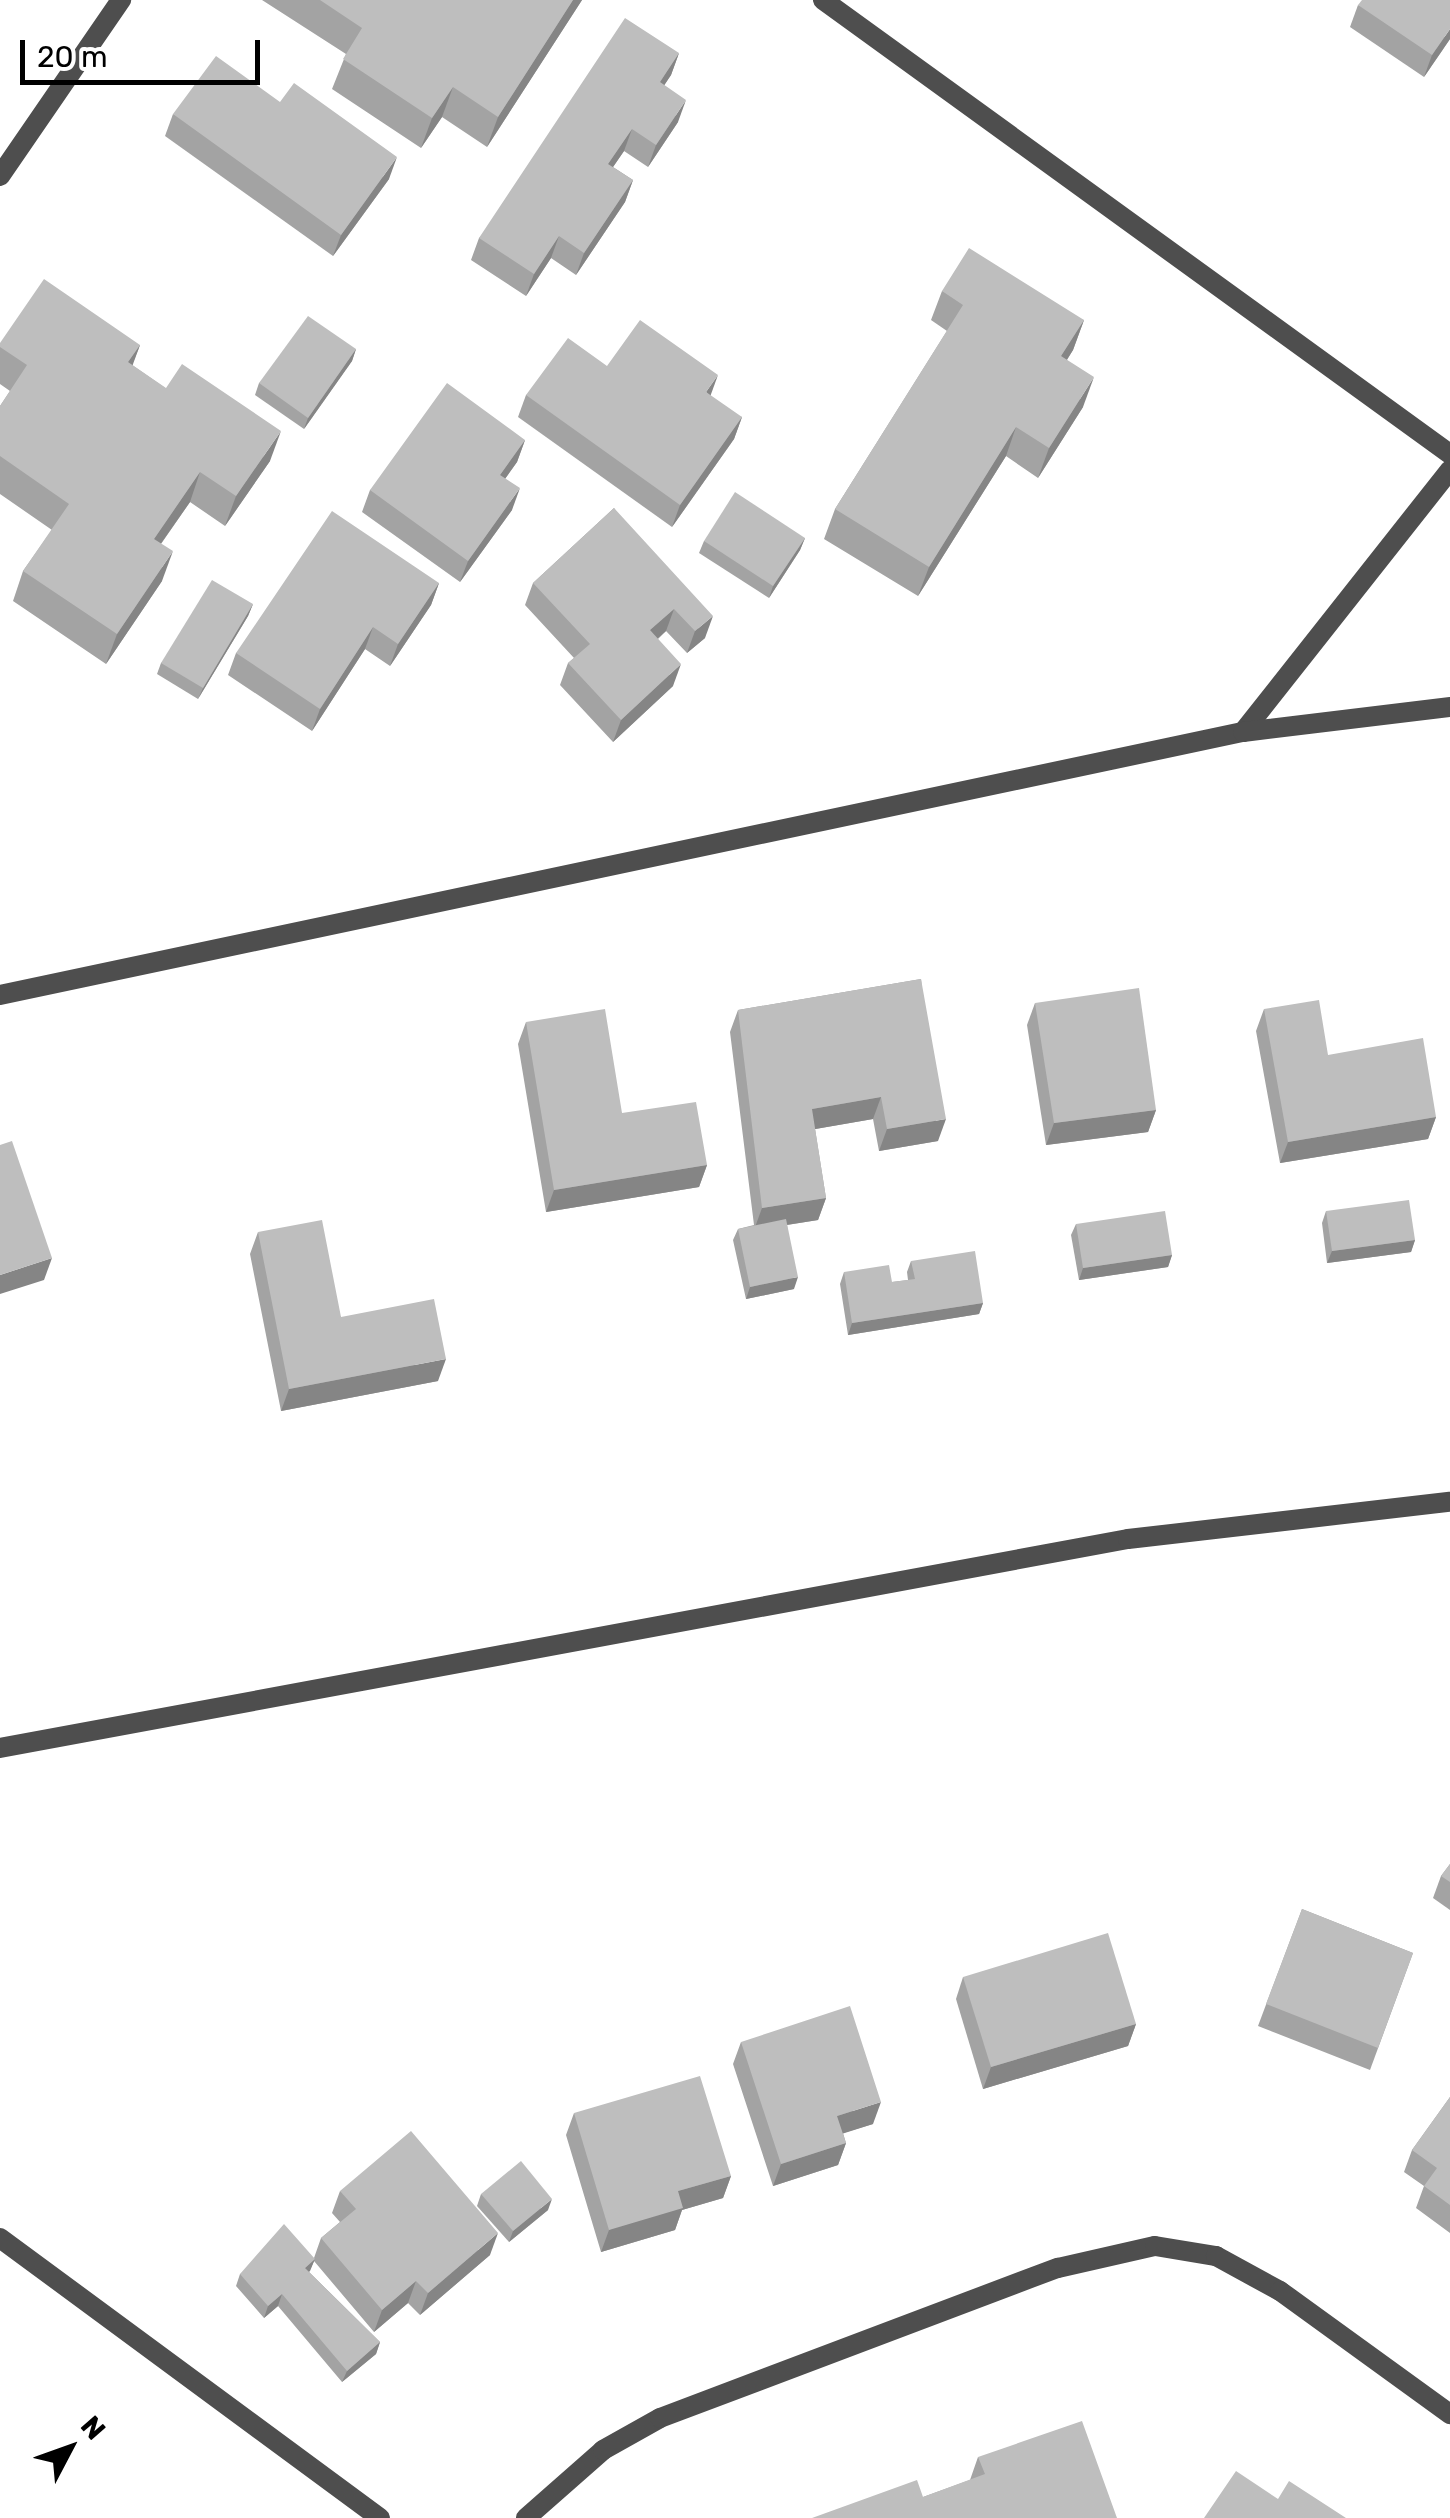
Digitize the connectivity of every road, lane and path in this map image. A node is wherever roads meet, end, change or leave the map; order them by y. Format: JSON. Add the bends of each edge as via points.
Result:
{"nodes":[{"id":1,"x":121,"y":0,"type":"edge"},
{"id":2,"x":823,"y":0,"type":"edge"},
{"id":3,"x":0,"y":176,"type":"edge"},
{"id":4,"x":1450,"y":454,"type":"edge"},
{"id":5,"x":1450,"y":470,"type":"edge"},
{"id":6,"x":1450,"y":707,"type":"edge"},
{"id":7,"x":1243,"y":732,"type":"junction"},
{"id":8,"x":0,"y":995,"type":"edge"},
{"id":9,"x":1450,"y":1502,"type":"edge"},
{"id":10,"x":0,"y":1748,"type":"edge"},
{"id":11,"x":0,"y":2238,"type":"edge"},
{"id":12,"x":1450,"y":2414,"type":"edge"},
{"id":13,"x":380,"y":2518,"type":"edge"},
{"id":14,"x":526,"y":2518,"type":"edge"}],
"edges":[{"from":1,"to":3,"type":"street"},
{"from":2,"to":4,"type":"street"},
{"from":5,"to":7,"type":"street"},
{"from":6,"to":7,"type":"street"},
{"from":7,"to":8,"type":"street"},
{"from":9,"to":10,"type":"street","via":[[1128,1539]]},
{"from":11,"to":13,"type":"street"},
{"from":12,"to":14,"type":"street","via":[[1280,2291],[1216,2256],[1155,2246],[1058,2268],[660,2418],[603,2450]]}]}
